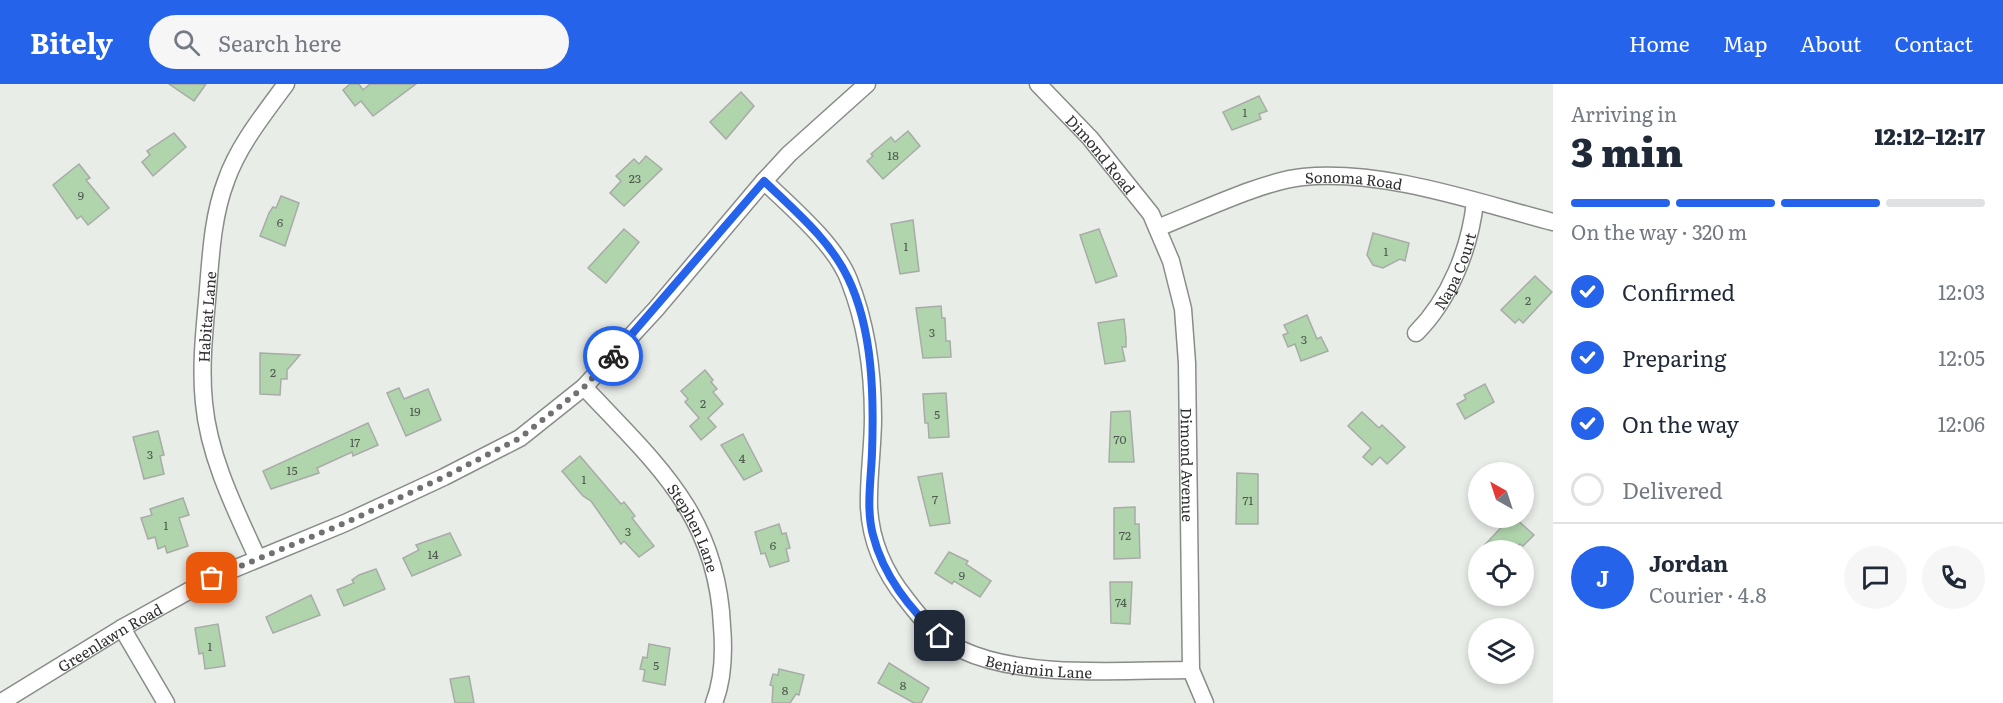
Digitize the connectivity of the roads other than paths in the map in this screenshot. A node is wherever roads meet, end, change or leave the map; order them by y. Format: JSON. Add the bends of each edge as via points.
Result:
{"nodes":[{"id":1,"x":286,"y":84,"type":"edge"},
{"id":2,"x":867,"y":84,"type":"edge"},
{"id":3,"x":1038,"y":84,"type":"edge"},
{"id":4,"x":764,"y":181,"type":"junction"},
{"id":5,"x":1475,"y":202,"type":"junction"},
{"id":6,"x":1553,"y":222,"type":"edge"},
{"id":7,"x":1157,"y":228,"type":"junction"},
{"id":8,"x":1416,"y":333,"type":"dead end"},
{"id":9,"x":584,"y":387,"type":"junction"},
{"id":10,"x":257,"y":557,"type":"junction"},
{"id":11,"x":122,"y":628,"type":"junction"},
{"id":12,"x":1191,"y":670,"type":"junction"},
{"id":13,"x":0,"y":702,"type":"edge"},
{"id":14,"x":166,"y":703,"type":"edge"},
{"id":15,"x":714,"y":703,"type":"edge"},
{"id":16,"x":1205,"y":703,"type":"edge"}],
"edges":[{"from":1,"to":10,"type":"street","name":"Habitat Lane","via":[[242,148],[226,179],[212,240],[203,360],[204,403],[212,442],[232,503]]},
{"from":2,"to":4,"type":"street","name":"Greenlawn Road"},
{"from":3,"to":7,"type":"street","name":"Dimond Road","via":[[1090,138],[1151,214]]},
{"from":4,"to":9,"type":"street","name":"Greenlawn Road"},
{"from":4,"to":12,"type":"street","name":"Benjamin Lane","via":[[802,219],[849,279],[865,334],[871,377],[872,535],[895,585],[923,621],[961,649],[1018,666]]},
{"from":5,"to":6,"type":"street","name":"Sonoma Road"},
{"from":5,"to":7,"type":"street","name":"Sonoma Road","via":[[1389,182],[1340,176],[1302,177],[1272,184]]},
{"from":5,"to":8,"type":"street","name":"Napa Court","via":[[1463,255],[1445,294]]},
{"from":7,"to":12,"type":"street","name":"Dimond Avenue","via":[[1171,261],[1183,309]]},
{"from":9,"to":10,"type":"street","name":"Greenlawn Road","via":[[520,438],[345,523]]},
{"from":9,"to":15,"type":"street","name":"Stephen Lane","via":[[671,480],[704,534],[721,600],[721,668]]},
{"from":10,"to":11,"type":"street","name":"Greenlawn Road"},
{"from":11,"to":13,"type":"street","name":"Greenlawn Road"},
{"from":11,"to":14,"type":"street"},
{"from":12,"to":16,"type":"street","name":"Dimond Avenue"}]}
